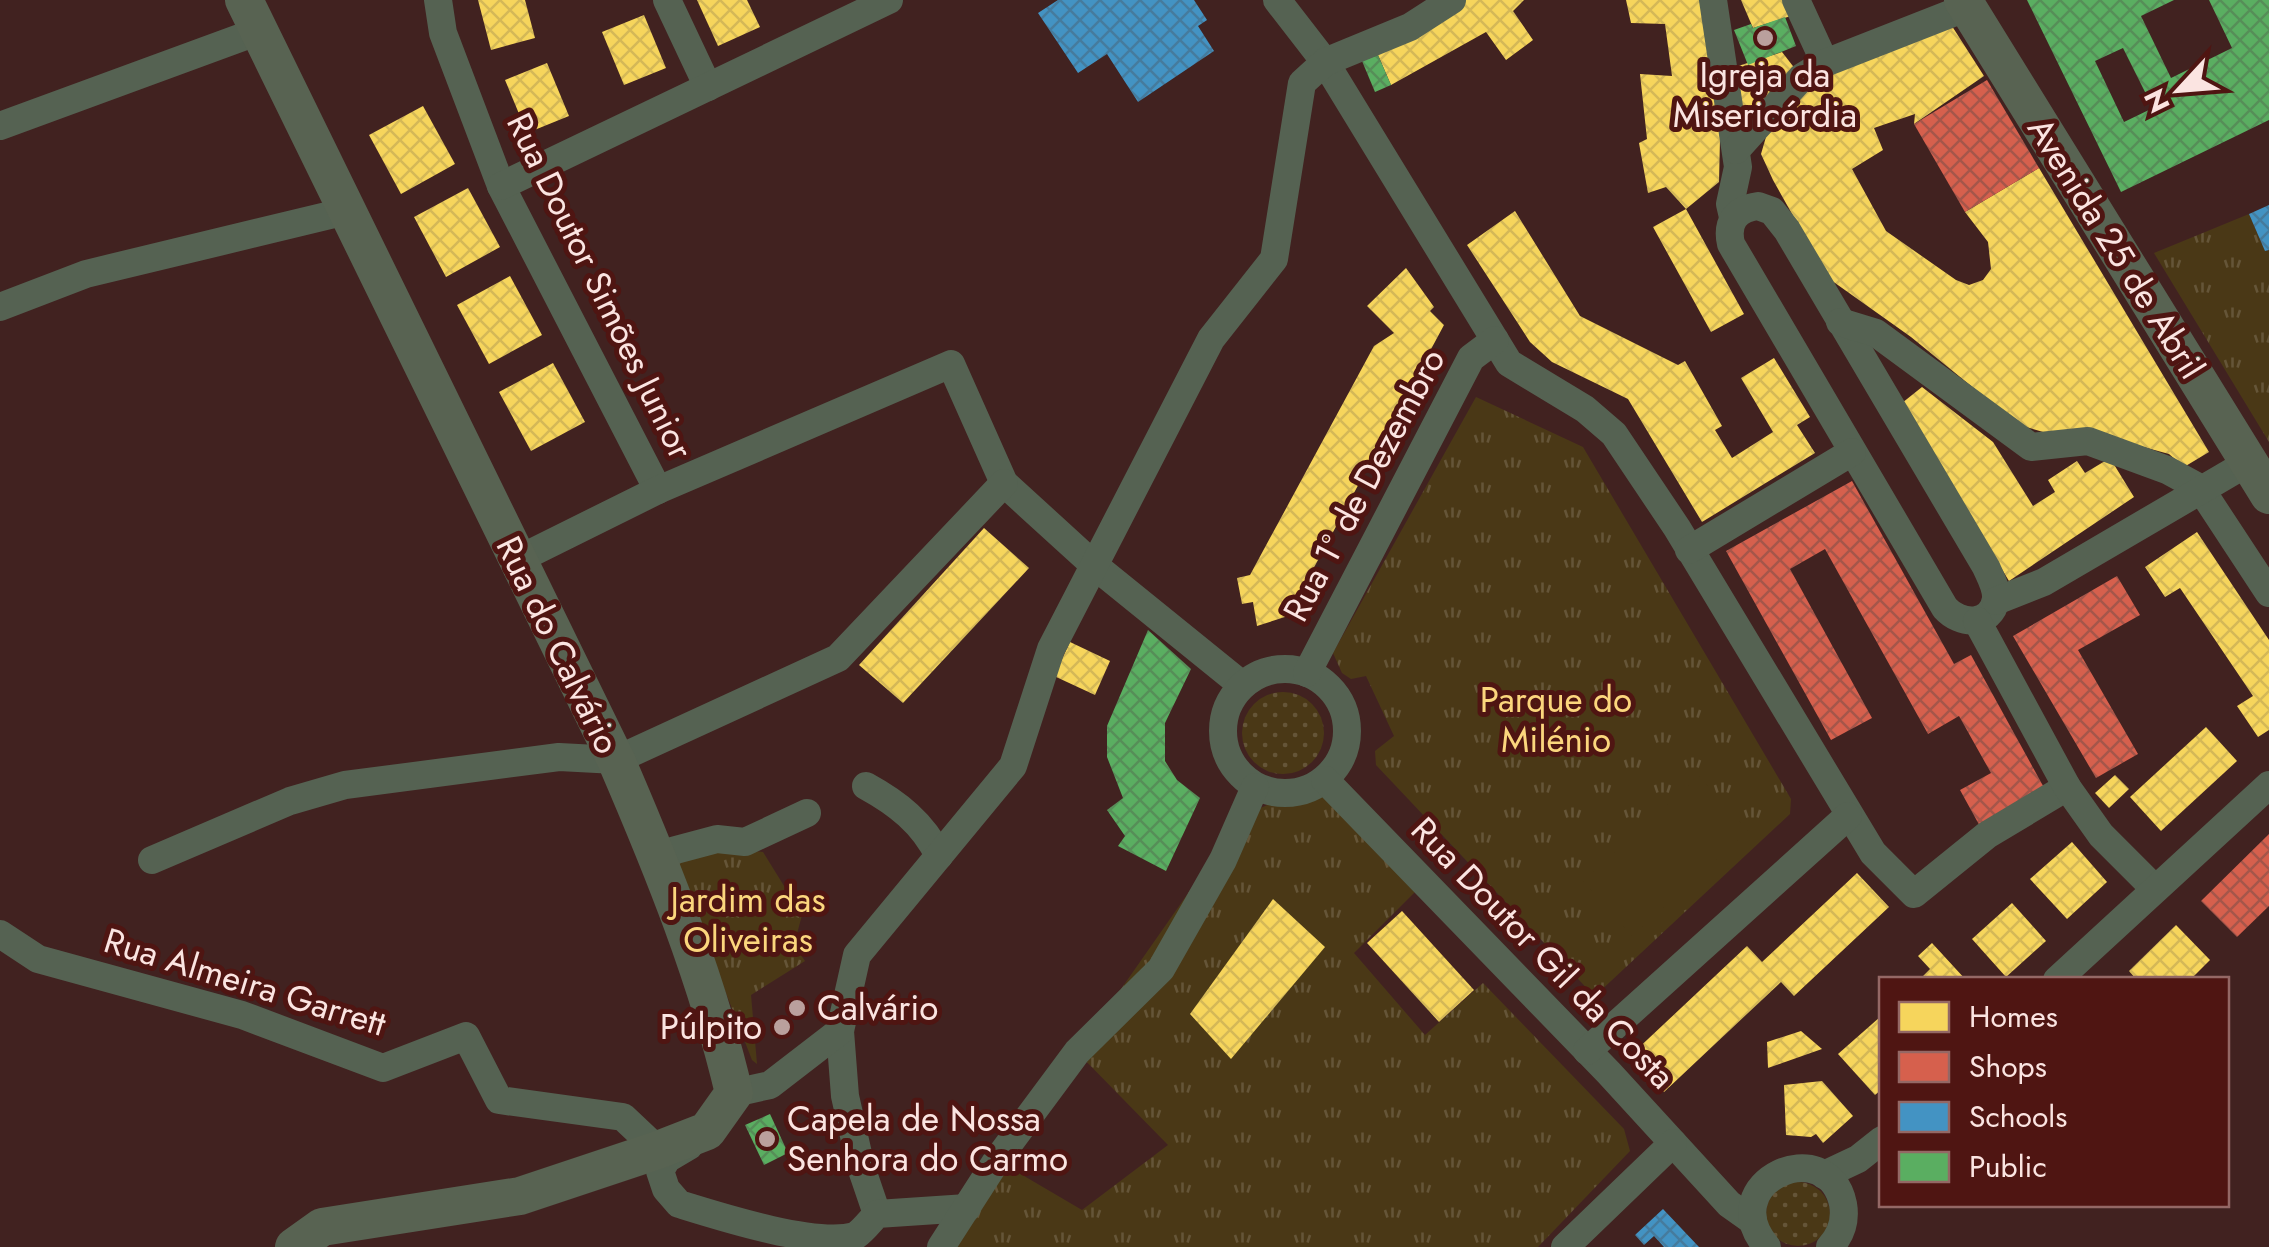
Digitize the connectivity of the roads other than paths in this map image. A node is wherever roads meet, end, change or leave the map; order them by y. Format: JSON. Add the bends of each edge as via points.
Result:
{"nodes":[{"id":1,"x":438,"y":0,"type":"edge"},
{"id":2,"x":667,"y":0,"type":"edge"},
{"id":3,"x":889,"y":0,"type":"edge"},
{"id":4,"x":1277,"y":0,"type":"edge"},
{"id":5,"x":1452,"y":0,"type":"edge"},
{"id":6,"x":1713,"y":0,"type":"edge"},
{"id":7,"x":1796,"y":0,"type":"edge"},
{"id":8,"x":1966,"y":4,"type":"edge"},
{"id":9,"x":252,"y":15,"type":"edge"},
{"id":10,"x":1325,"y":62,"type":"junction"},
{"id":11,"x":1825,"y":63,"type":"junction"},
{"id":12,"x":708,"y":88,"type":"junction"},
{"id":13,"x":0,"y":126,"type":"edge"},
{"id":14,"x":1736,"y":150,"type":"junction"},
{"id":15,"x":501,"y":186,"type":"junction"},
{"id":16,"x":347,"y":210,"type":"junction"},
{"id":17,"x":1734,"y":217,"type":"junction"},
{"id":18,"x":1,"y":303,"type":"edge"},
{"id":19,"x":1840,"y":322,"type":"junction"},
{"id":20,"x":1495,"y":340,"type":"junction"},
{"id":21,"x":1852,"y":452,"type":"junction"},
{"id":22,"x":2248,"y":462,"type":"junction"},
{"id":23,"x":1004,"y":483,"type":"junction"},
{"id":24,"x":2200,"y":488,"type":"junction"},
{"id":25,"x":658,"y":490,"type":"junction"},
{"id":26,"x":2269,"y":495,"type":"edge"},
{"id":27,"x":1690,"y":550,"type":"junction"},
{"id":28,"x":517,"y":560,"type":"junction"},
{"id":29,"x":1095,"y":566,"type":"junction"},
{"id":30,"x":2269,"y":593,"type":"edge"},
{"id":31,"x":1986,"y":611,"type":"junction"},
{"id":32,"x":1307,"y":673,"type":"junction"},
{"id":33,"x":1242,"y":685,"type":"junction"},
{"id":34,"x":616,"y":760,"type":"junction"},
{"id":35,"x":1325,"y":780,"type":"junction"},
{"id":36,"x":2269,"y":784,"type":"edge"},
{"id":37,"x":866,"y":786,"type":"dead end"},
{"id":38,"x":1255,"y":787,"type":"junction"},
{"id":39,"x":2068,"y":787,"type":"junction"},
{"id":40,"x":807,"y":813,"type":"dead end"},
{"id":41,"x":1848,"y":816,"type":"junction"},
{"id":42,"x":657,"y":855,"type":"junction"},
{"id":43,"x":939,"y":856,"type":"junction"},
{"id":44,"x":152,"y":860,"type":"dead end"},
{"id":45,"x":2154,"y":889,"type":"junction"},
{"id":46,"x":0,"y":934,"type":"edge"},
{"id":47,"x":2060,"y":977,"type":"edge"},
{"id":48,"x":840,"y":1031,"type":"junction"},
{"id":49,"x":1587,"y":1051,"type":"junction"},
{"id":50,"x":734,"y":1094,"type":"junction"},
{"id":51,"x":712,"y":1124,"type":"junction"},
{"id":52,"x":1879,"y":1142,"type":"edge"},
{"id":53,"x":1673,"y":1143,"type":"junction"},
{"id":54,"x":658,"y":1150,"type":"junction"},
{"id":55,"x":1706,"y":1179,"type":"junction"},
{"id":56,"x":1764,"y":1183,"type":"junction"},
{"id":57,"x":1832,"y":1186,"type":"junction"},
{"id":58,"x":966,"y":1208,"type":"junction"},
{"id":59,"x":878,"y":1214,"type":"junction"},
{"id":60,"x":1752,"y":1221,"type":"junction"},
{"id":61,"x":294,"y":1247,"type":"edge"},
{"id":62,"x":941,"y":1247,"type":"edge"},
{"id":63,"x":1565,"y":1247,"type":"edge"},
{"id":64,"x":1767,"y":1247,"type":"edge"},
{"id":65,"x":1830,"y":1247,"type":"edge"}],
"edges":[{"from":1,"to":15,"type":"street","name":"Rua Doutor Simões Junior","via":[[443,32]]},
{"from":2,"to":12,"type":"street"},
{"from":3,"to":12,"type":"street"},
{"from":4,"to":10,"type":"street"},
{"from":5,"to":10,"type":"street","via":[[1410,28]]},
{"from":6,"to":14,"type":"street"},
{"from":7,"to":11,"type":"street"},
{"from":8,"to":11,"type":"street"},
{"from":8,"to":22,"type":"street","name":"Avenida 25 de Abril"},
{"from":9,"to":13,"type":"street"},
{"from":9,"to":16,"type":"street","name":"Rua do Calvário"},
{"from":10,"to":20,"type":"street"},
{"from":10,"to":29,"type":"street","via":[[1302,83],[1274,259],[1211,339]]},
{"from":11,"to":14,"type":"street","via":[[1802,76]]},
{"from":12,"to":15,"type":"street"},
{"from":14,"to":17,"type":"street"},
{"from":15,"to":25,"type":"street","name":"Rua Doutor Simões Junior"},
{"from":16,"to":18,"type":"street","via":[[86,274]]},
{"from":16,"to":28,"type":"street","name":"Rua do Calvário"},
{"from":17,"to":19,"type":"street","via":[[1745,208],[1772,211]]},
{"from":17,"to":21,"type":"street","via":[[1731,244]]},
{"from":19,"to":24,"type":"street","via":[[1876,333],[2030,447],[2088,441]]},
{"from":19,"to":31,"type":"street","via":[[1986,567],[1996,593]]},
{"from":20,"to":27,"type":"street","via":[[1510,363],[1614,434]]},
{"from":20,"to":32,"type":"street","name":"Rua 1º de Dezembro","via":[[1471,358]]},
{"from":21,"to":27,"type":"street"},
{"from":21,"to":31,"type":"street","via":[[1945,608],[1965,622]]},
{"from":22,"to":24,"type":"street"},
{"from":22,"to":26,"type":"street","name":"Avenida 25 de Abril"},
{"from":23,"to":25,"type":"street","via":[[951,364]]},
{"from":23,"to":29,"type":"street"},
{"from":23,"to":34,"type":"street","via":[[838,658]]},
{"from":24,"to":30,"type":"street"},
{"from":24,"to":31,"type":"street"},
{"from":25,"to":28,"type":"street"},
{"from":27,"to":41,"type":"street"},
{"from":28,"to":34,"type":"street","name":"Rua do Calvário"},
{"from":29,"to":33,"type":"street"},
{"from":29,"to":43,"type":"street","via":[[1052,649],[1013,766]]},
{"from":31,"to":39,"type":"street"},
{"from":32,"to":33,"type":"street","via":[[1273,670]]},
{"from":32,"to":35,"type":"street","via":[[1333,692],[1347,726],[1346,746]]},
{"from":33,"to":38,"type":"street","via":[[1230,701],[1222,739],[1239,775]]},
{"from":34,"to":42,"type":"street","name":"Rua do Calvário"},
{"from":34,"to":44,"type":"street","via":[[559,757],[346,785],[290,801]]},
{"from":35,"to":38,"type":"street","via":[[1291,794]]},
{"from":35,"to":49,"type":"street","name":"Rua Doutor Gil da Costa"},
{"from":36,"to":45,"type":"street"},
{"from":37,"to":43,"type":"street","via":[[894,801],[931,838]]},
{"from":38,"to":58,"type":"street","via":[[1223,860],[1161,969],[1076,1052]]},
{"from":39,"to":41,"type":"street","via":[[1987,835],[1914,894],[1872,853]]},
{"from":39,"to":45,"type":"street","via":[[2101,835]]},
{"from":40,"to":42,"type":"street","via":[[745,842],[717,840]]},
{"from":41,"to":49,"type":"street"},
{"from":42,"to":50,"type":"street","name":"Rua do Calvário","via":[[716,1020]]},
{"from":43,"to":48,"type":"street","via":[[857,955]]},
{"from":45,"to":47,"type":"street"},
{"from":46,"to":54,"type":"street","name":"Rua Almeira Garrett","via":[[38,960],[242,1015],[383,1068],[466,1036],[500,1100],[622,1118]]},
{"from":48,"to":50,"type":"street","via":[[770,1085]]},
{"from":48,"to":59,"type":"street","via":[[845,1096]]},
{"from":49,"to":53,"type":"street","name":"Rua Doutor Gil da Costa"},
{"from":50,"to":51,"type":"street"},
{"from":51,"to":54,"type":"street"},
{"from":51,"to":59,"type":"street","via":[[714,1132],[667,1159],[660,1172],[680,1204],[827,1244],[854,1236]]},
{"from":52,"to":57,"type":"street"},
{"from":53,"to":55,"type":"street","name":"Rua Doutor Gil da Costa"},
{"from":53,"to":63,"type":"street"},
{"from":54,"to":61,"type":"street","via":[[520,1196],[322,1227]]},
{"from":55,"to":56,"type":"street"},
{"from":55,"to":60,"type":"street","name":"Rua Doutor Gil da Costa"},
{"from":56,"to":57,"type":"street","via":[[1798,1168]]},
{"from":56,"to":60,"type":"street"},
{"from":57,"to":65,"type":"street","via":[[1843,1225]]},
{"from":58,"to":59,"type":"street"},
{"from":58,"to":62,"type":"street"},
{"from":60,"to":64,"type":"street","name":"Rua Doutor Gil da Costa"}]}
